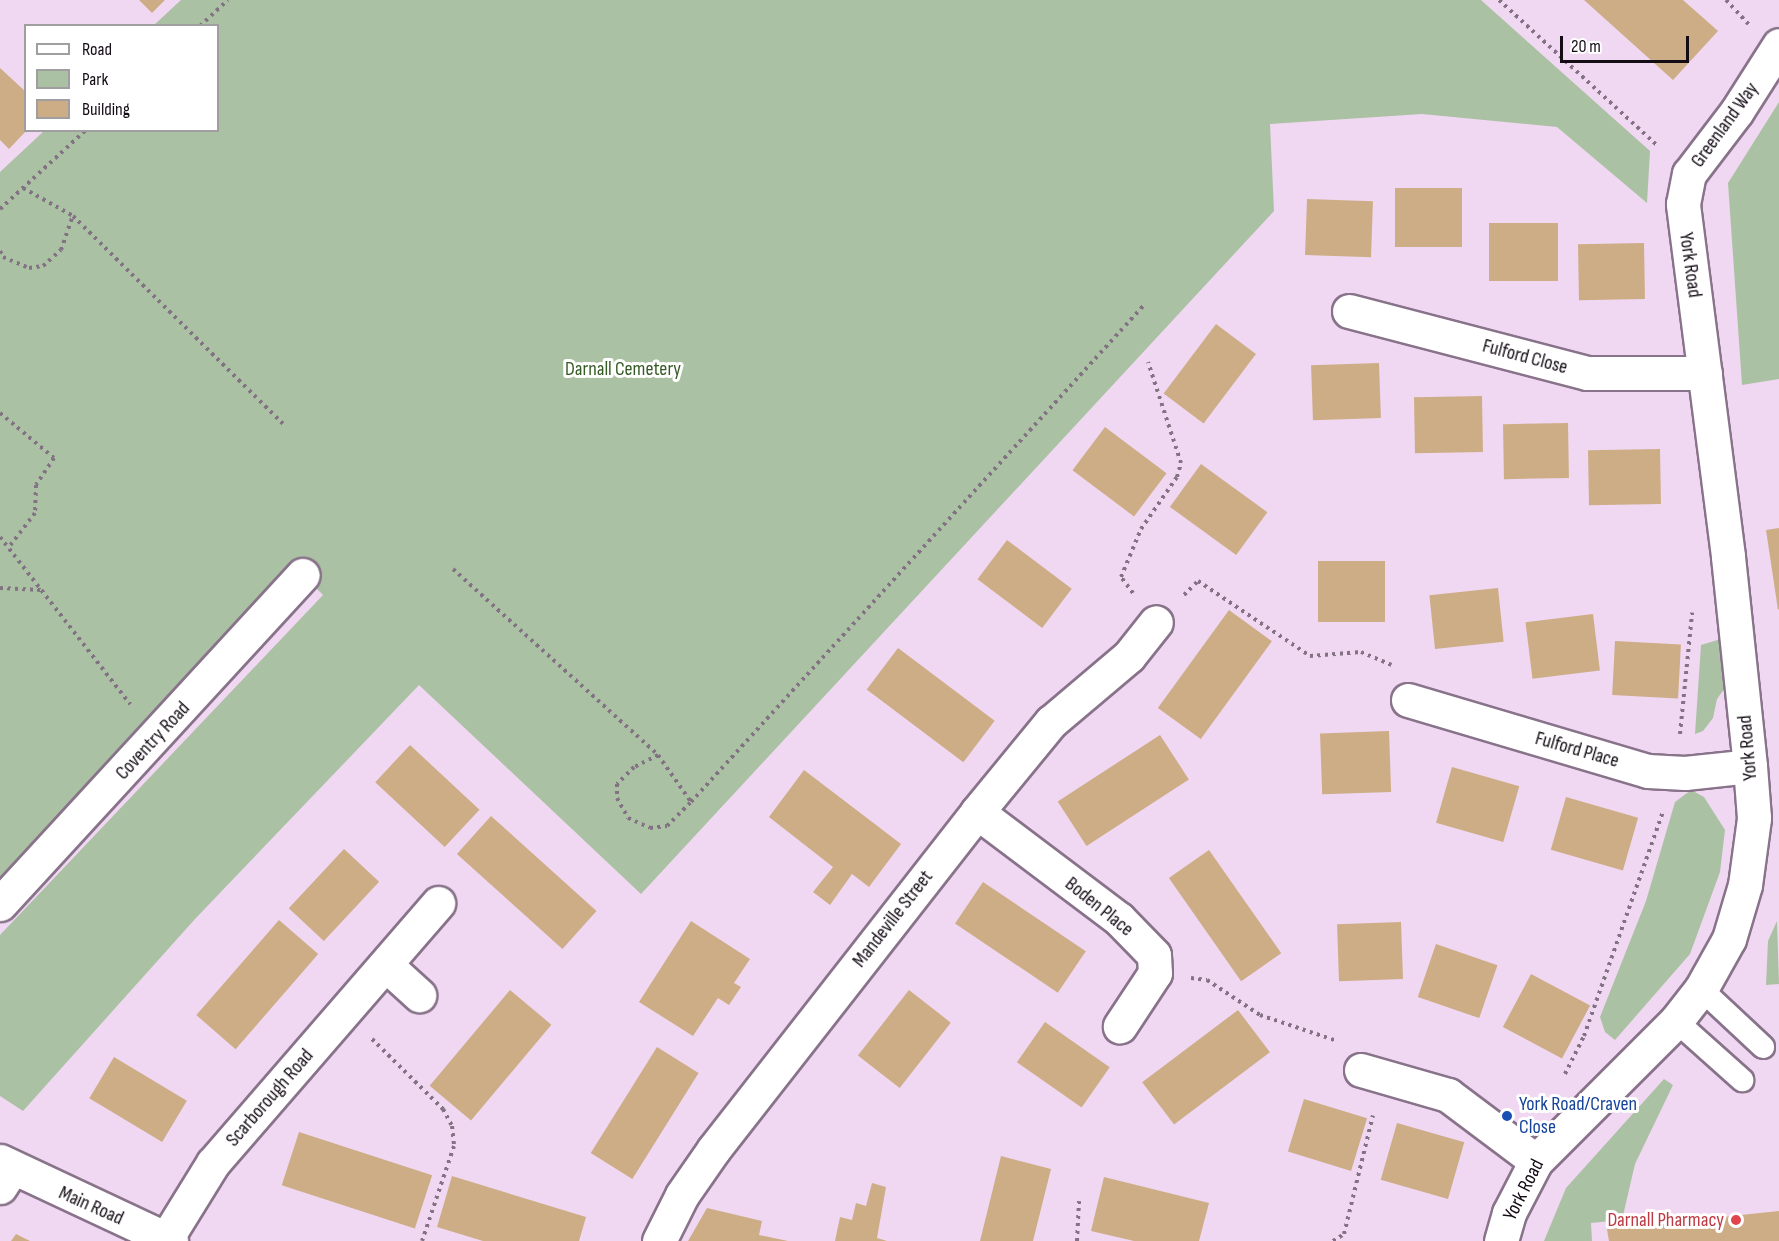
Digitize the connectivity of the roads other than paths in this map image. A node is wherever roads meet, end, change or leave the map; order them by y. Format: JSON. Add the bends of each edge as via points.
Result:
{"nodes":[{"id":1,"x":1779,"y":45,"type":"edge"},
{"id":2,"x":1689,"y":174,"type":"joint"},
{"id":3,"x":1349,"y":311,"type":"dead end"},
{"id":4,"x":1705,"y":373,"type":"junction"},
{"id":5,"x":303,"y":575,"type":"dead end"},
{"id":6,"x":1156,"y":622,"type":"road end"},
{"id":7,"x":1408,"y":700,"type":"road end"},
{"id":8,"x":1750,"y":766,"type":"junction"},
{"id":9,"x":977,"y":812,"type":"junction"},
{"id":10,"x":438,"y":903,"type":"dead end"},
{"id":11,"x":0,"y":904,"type":"edge"},
{"id":12,"x":386,"y":965,"type":"junction"},
{"id":13,"x":1701,"y":989,"type":"junction"},
{"id":14,"x":419,"y":995,"type":"dead end"},
{"id":15,"x":1676,"y":1021,"type":"junction"},
{"id":16,"x":1120,"y":1026,"type":"dead end"},
{"id":17,"x":1763,"y":1047,"type":"dead end"},
{"id":18,"x":1372,"y":1073,"type":"road end"},
{"id":19,"x":1742,"y":1080,"type":"dead end"},
{"id":20,"x":1536,"y":1161,"type":"junction"},
{"id":21,"x":4,"y":1173,"type":"edge"},
{"id":22,"x":169,"y":1240,"type":"edge"},
{"id":23,"x":659,"y":1241,"type":"edge"},
{"id":24,"x":1501,"y":1241,"type":"edge"}],
"edges":[{"from":1,"to":2,"type":"street","name":"Greenland Way","via":[[1737,111]]},
{"from":2,"to":4,"type":"street","name":"York Road","via":[[1683,204],[1685,237]]},
{"from":3,"to":4,"type":"street","name":"Fulford Close","via":[[1587,373]]},
{"from":4,"to":8,"type":"street","name":"York Road"},
{"from":5,"to":11,"type":"street","name":"Coventry Road","via":[[157,738]]},
{"from":6,"to":9,"type":"street","name":"Mandeville Street","via":[[1129,656],[1051,722]]},
{"from":7,"to":8,"type":"street","name":"Fulford Place","via":[[1648,771],[1675,773]]},
{"from":8,"to":13,"type":"street","name":"York Road","via":[[1754,818],[1745,885],[1729,939]]},
{"from":9,"to":16,"type":"street","name":"Boden Place","via":[[1119,919],[1154,955],[1155,973]]},
{"from":9,"to":23,"type":"street","name":"Mandeville Street","via":[[714,1149],[682,1196]]},
{"from":10,"to":12,"type":"street","name":"Scarborough Road"},
{"from":12,"to":14,"type":"street"},
{"from":12,"to":22,"type":"street","name":"Scarborough Road","via":[[213,1163]]},
{"from":13,"to":15,"type":"street","name":"York Road"},
{"from":13,"to":17,"type":"lane"},
{"from":15,"to":19,"type":"lane"},
{"from":15,"to":20,"type":"street","name":"York Road"},
{"from":18,"to":20,"type":"street","via":[[1448,1095]]},
{"from":20,"to":24,"type":"street","name":"York Road","via":[[1509,1213]]},
{"from":21,"to":22,"type":"street","name":"Main Road"}]}
